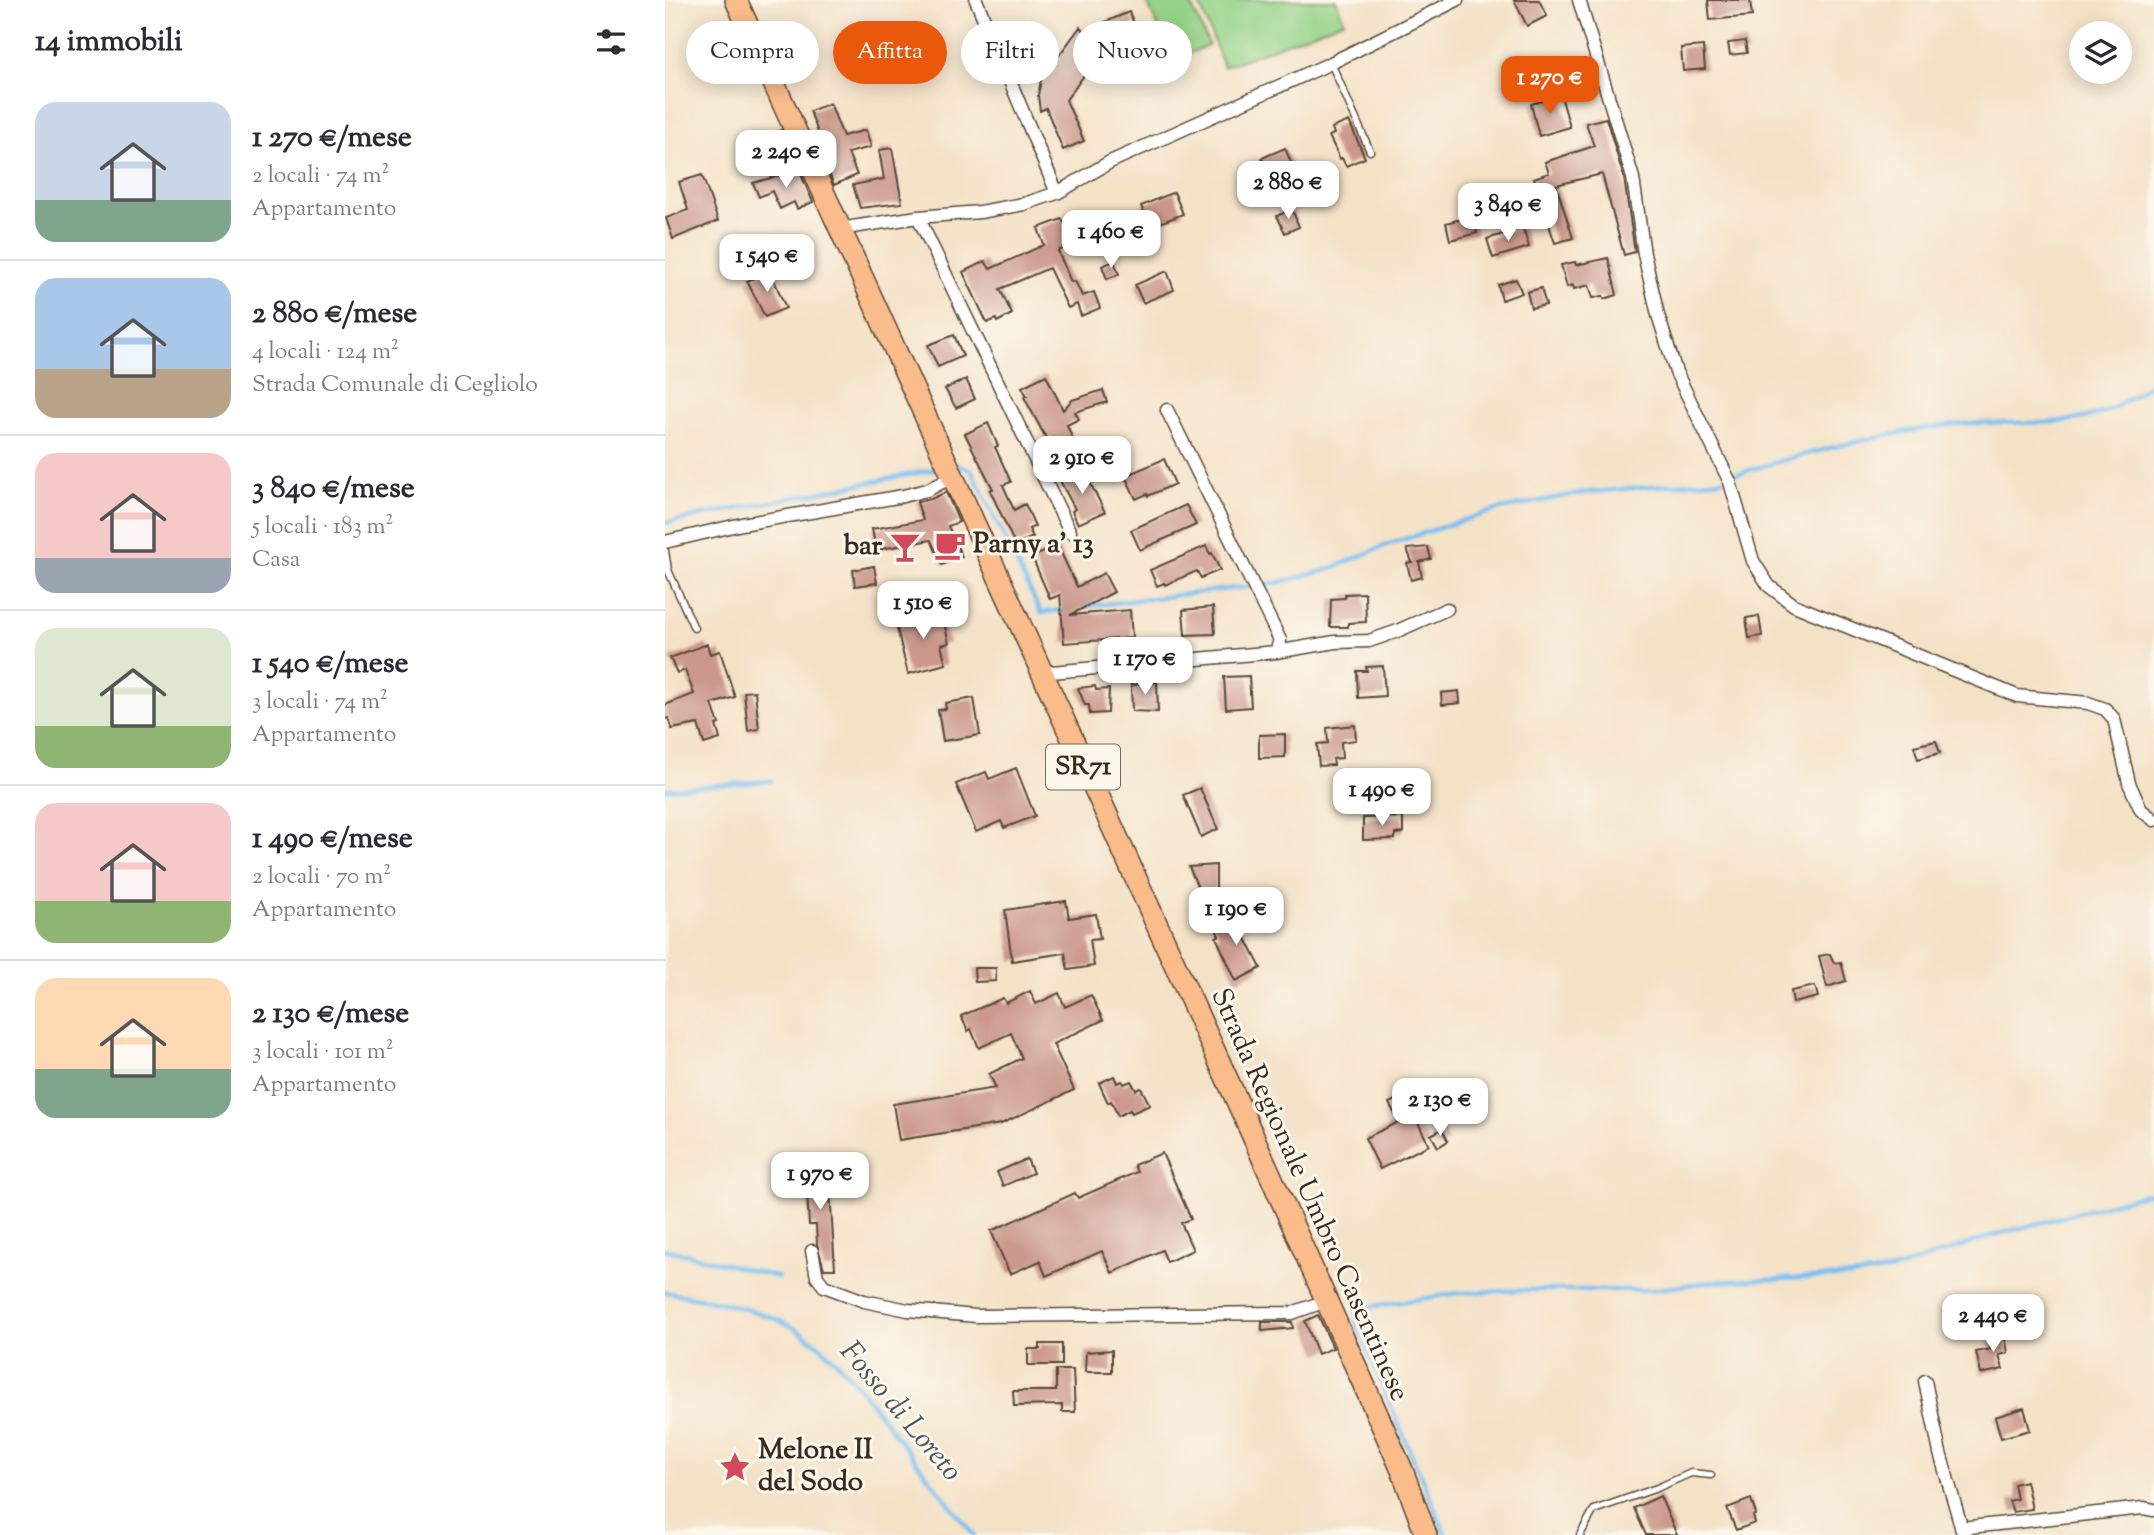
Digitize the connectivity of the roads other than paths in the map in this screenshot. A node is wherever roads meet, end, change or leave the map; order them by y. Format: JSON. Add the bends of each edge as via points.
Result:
{"nodes":[{"id":1,"x":736,"y":0,"type":"edge"},
{"id":2,"x":977,"y":0,"type":"edge"},
{"id":3,"x":1457,"y":0,"type":"edge"},
{"id":4,"x":1579,"y":0,"type":"edge"},
{"id":5,"x":1331,"y":63,"type":"junction"},
{"id":6,"x":1370,"y":151,"type":"dead end"},
{"id":7,"x":1057,"y":193,"type":"junction"},
{"id":8,"x":918,"y":217,"type":"junction"},
{"id":9,"x":839,"y":229,"type":"junction"},
{"id":10,"x":1167,"y":410,"type":"dead end"},
{"id":11,"x":952,"y":477,"type":"junction"},
{"id":12,"x":1070,"y":532,"type":"dead end"},
{"id":13,"x":665,"y":542,"type":"edge"},
{"id":14,"x":665,"y":551,"type":"edge"},
{"id":15,"x":1447,"y":609,"type":"dead end"},
{"id":16,"x":694,"y":628,"type":"dead end"},
{"id":17,"x":1276,"y":652,"type":"junction"},
{"id":18,"x":1040,"y":673,"type":"junction"},
{"id":19,"x":2154,"y":820,"type":"edge"},
{"id":20,"x":812,"y":1251,"type":"dead end"},
{"id":21,"x":1326,"y":1301,"type":"junction"},
{"id":22,"x":1925,"y":1381,"type":"dead end"},
{"id":23,"x":1711,"y":1475,"type":"dead end"},
{"id":24,"x":2154,"y":1510,"type":"edge"},
{"id":25,"x":1962,"y":1531,"type":"edge"},
{"id":26,"x":1426,"y":1535,"type":"edge"},
{"id":27,"x":1580,"y":1535,"type":"edge"}],
"edges":[{"from":1,"to":9,"type":"main road","name":"Strada Regionale Umbro Casentinese","number":"SR71"},
{"from":2,"to":7,"type":"street"},
{"from":3,"to":5,"type":"street"},
{"from":4,"to":19,"type":"street","via":[[1633,178],[1652,291],[1676,372],[1730,482],[1753,561],[1769,586],[1794,605],[2017,696],[2105,709],[2114,719],[2129,783],[2141,810]]},
{"from":5,"to":6,"type":"lane"},
{"from":5,"to":7,"type":"street","via":[[1110,162]]},
{"from":7,"to":8,"type":"street","via":[[991,210]]},
{"from":8,"to":9,"type":"street"},
{"from":8,"to":12,"type":"street"},
{"from":9,"to":11,"type":"main road","name":"Strada Regionale Umbro Casentinese","number":"SR71"},
{"from":10,"to":17,"type":"street","via":[[1280,640]]},
{"from":11,"to":13,"type":"street","via":[[903,496]]},
{"from":11,"to":18,"type":"main road","name":"Strada Regionale Umbro Casentinese","number":"SR71"},
{"from":14,"to":16,"type":"lane","via":[[668,570]]},
{"from":15,"to":17,"type":"street","via":[[1369,641]]},
{"from":17,"to":18,"type":"street"},
{"from":18,"to":21,"type":"main road","name":"Strada Regionale Umbro Casentinese","number":"SR71"},
{"from":20,"to":21,"type":"street","via":[[817,1277],[824,1286],[908,1310],[976,1316],[1292,1313]]},
{"from":21,"to":26,"type":"main road","name":"Strada Regionale Umbro Casentinese","number":"SR71"},
{"from":22,"to":25,"type":"street"},
{"from":23,"to":27,"type":"lane","via":[[1691,1472],[1594,1510]]},
{"from":24,"to":25,"type":"street"}]}
